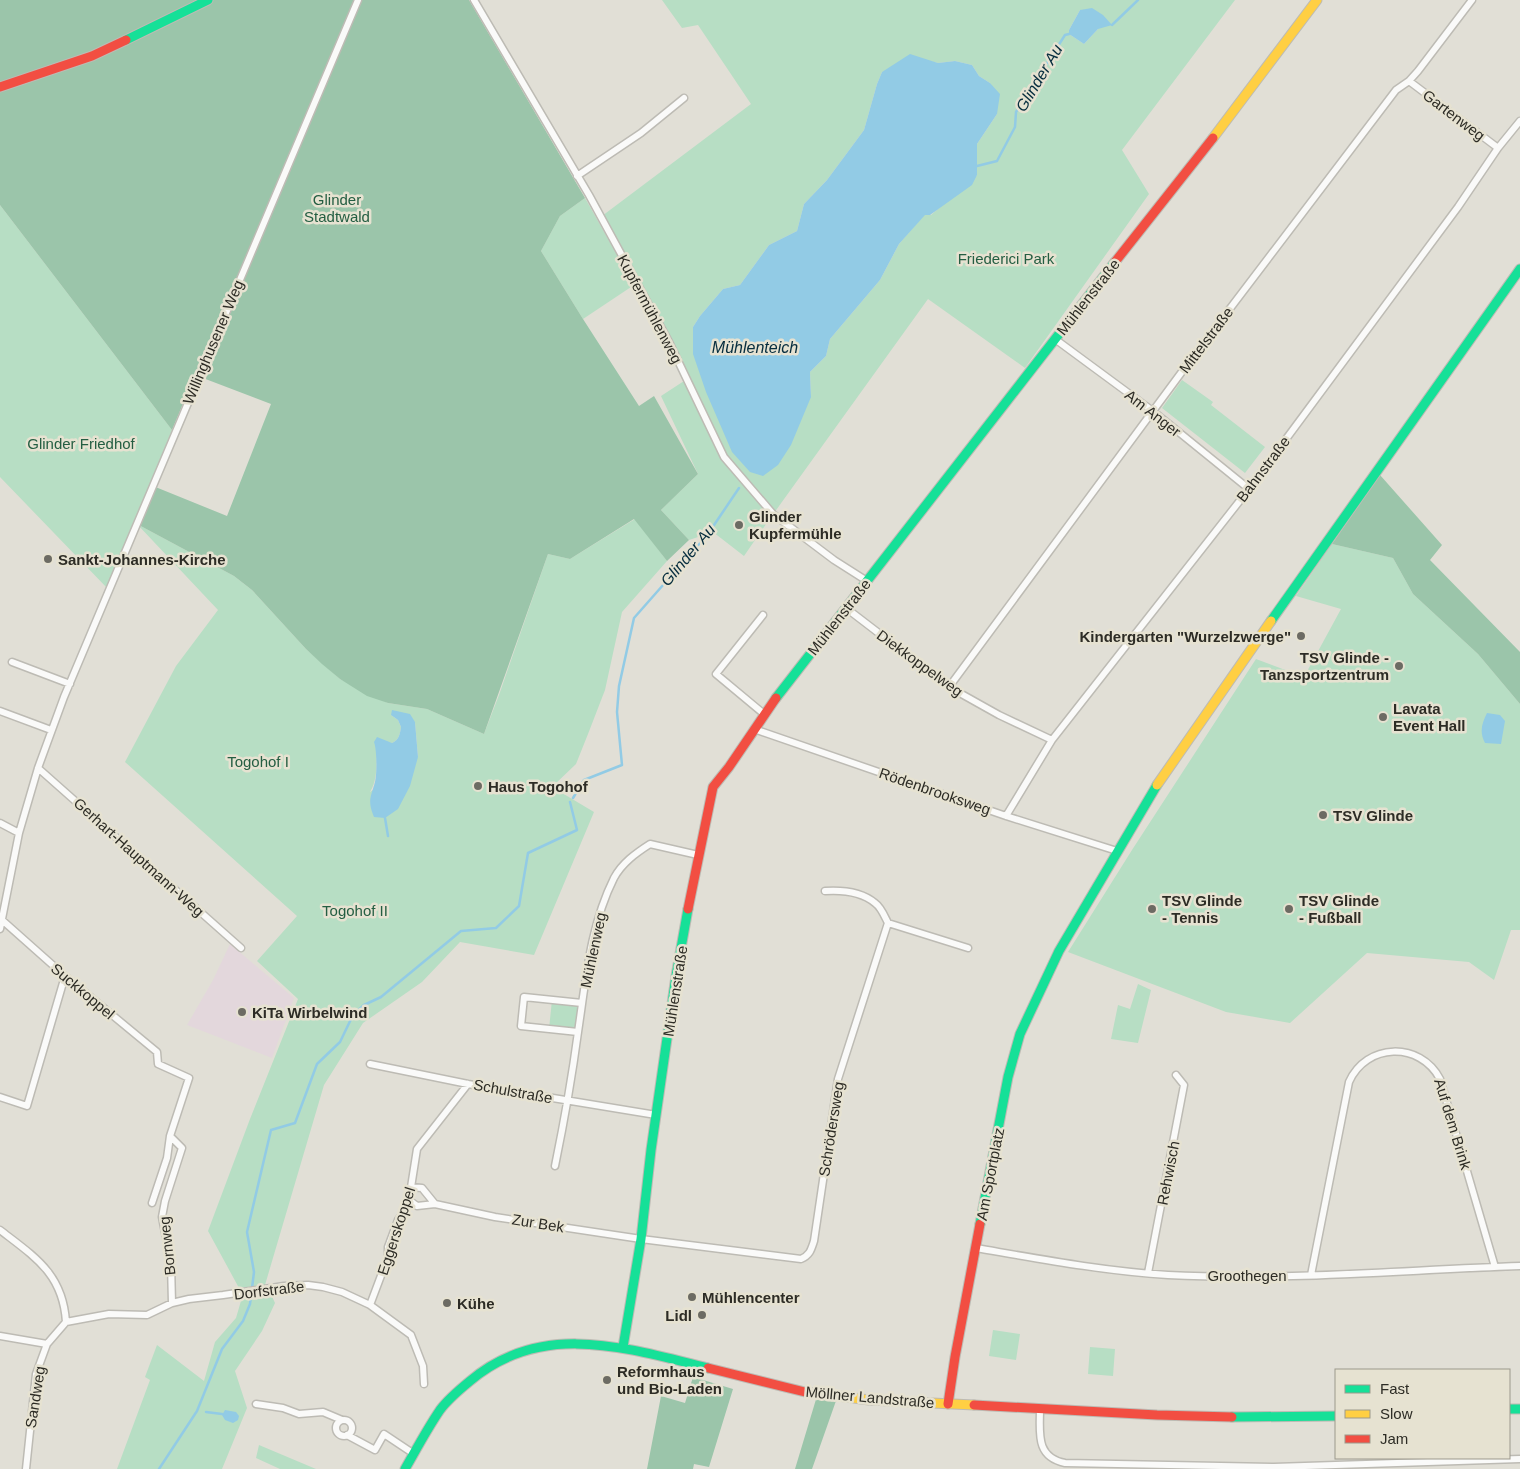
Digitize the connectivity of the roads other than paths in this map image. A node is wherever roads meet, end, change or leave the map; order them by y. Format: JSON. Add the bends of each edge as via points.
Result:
{"nodes":[{"id":1,"x":208,"y":0,"type":"edge"},
{"id":2,"x":358,"y":0,"type":"edge"},
{"id":3,"x":474,"y":0,"type":"edge"},
{"id":4,"x":1317,"y":0,"type":"edge"},
{"id":5,"x":1472,"y":0,"type":"edge"},
{"id":6,"x":1409,"y":81,"type":"junction"},
{"id":7,"x":0,"y":87,"type":"edge"},
{"id":8,"x":684,"y":98,"type":"dead end"},
{"id":9,"x":1520,"y":121,"type":"edge"},
{"id":10,"x":1498,"y":148,"type":"junction"},
{"id":11,"x":577,"y":176,"type":"junction"},
{"id":12,"x":1520,"y":269,"type":"edge"},
{"id":13,"x":1055,"y":339,"type":"junction"},
{"id":14,"x":1154,"y":412,"type":"junction"},
{"id":15,"x":1249,"y":489,"type":"junction"},
{"id":16,"x":866,"y":582,"type":"junction"},
{"id":17,"x":846,"y":608,"type":"junction"},
{"id":18,"x":763,"y":615,"type":"dead end"},
{"id":19,"x":12,"y":662,"type":"dead end"},
{"id":20,"x":70,"y":684,"type":"junction"},
{"id":21,"x":949,"y":687,"type":"junction"},
{"id":22,"x":0,"y":711,"type":"edge"},
{"id":23,"x":764,"y":714,"type":"junction"},
{"id":24,"x":754,"y":729,"type":"junction"},
{"id":25,"x":51,"y":730,"type":"junction"},
{"id":26,"x":1052,"y":740,"type":"junction"},
{"id":27,"x":38,"y":768,"type":"junction"},
{"id":28,"x":1006,"y":816,"type":"junction"},
{"id":29,"x":0,"y":823,"type":"edge"},
{"id":30,"x":18,"y":833,"type":"junction"},
{"id":31,"x":1117,"y":851,"type":"junction"},
{"id":32,"x":698,"y":855,"type":"junction"},
{"id":33,"x":825,"y":891,"type":"dead end"},
{"id":34,"x":2,"y":920,"type":"junction"},
{"id":35,"x":888,"y":923,"type":"junction"},
{"id":36,"x":0,"y":929,"type":"edge"},
{"id":37,"x":241,"y":948,"type":"dead end"},
{"id":38,"x":968,"y":948,"type":"dead end"},
{"id":39,"x":65,"y":976,"type":"junction"},
{"id":40,"x":582,"y":1003,"type":"junction"},
{"id":41,"x":578,"y":1032,"type":"junction"},
{"id":42,"x":158,"y":1064,"type":"joint"},
{"id":43,"x":370,"y":1064,"type":"dead end"},
{"id":44,"x":1176,"y":1075,"type":"dead end"},
{"id":45,"x":468,"y":1084,"type":"junction"},
{"id":46,"x":0,"y":1097,"type":"edge"},
{"id":47,"x":568,"y":1100,"type":"junction"},
{"id":48,"x":656,"y":1115,"type":"junction"},
{"id":49,"x":170,"y":1136,"type":"junction"},
{"id":50,"x":167,"y":1158,"type":"junction"},
{"id":51,"x":176,"y":1165,"type":"junction"},
{"id":52,"x":555,"y":1166,"type":"dead end"},
{"id":53,"x":411,"y":1187,"type":"junction"},
{"id":54,"x":409,"y":1200,"type":"junction"},
{"id":55,"x":152,"y":1203,"type":"dead end"},
{"id":56,"x":435,"y":1204,"type":"junction"},
{"id":57,"x":0,"y":1230,"type":"edge"},
{"id":58,"x":641,"y":1239,"type":"junction"},
{"id":59,"x":976,"y":1248,"type":"junction"},
{"id":60,"x":1520,"y":1266,"type":"edge"},
{"id":61,"x":1495,"y":1267,"type":"junction"},
{"id":62,"x":1148,"y":1273,"type":"junction"},
{"id":63,"x":1311,"y":1275,"type":"junction"},
{"id":64,"x":172,"y":1303,"type":"junction"},
{"id":65,"x":370,"y":1305,"type":"junction"},
{"id":66,"x":66,"y":1322,"type":"junction"},
{"id":67,"x":0,"y":1336,"type":"edge"},
{"id":68,"x":47,"y":1344,"type":"junction"},
{"id":69,"x":623,"y":1347,"type":"junction"},
{"id":70,"x":424,"y":1384,"type":"dead end"},
{"id":71,"x":256,"y":1404,"type":"dead end"},
{"id":72,"x":948,"y":1404,"type":"junction"},
{"id":73,"x":1040,"y":1408,"type":"junction"},
{"id":74,"x":1335,"y":1416,"type":"edge"},
{"id":75,"x":342,"y":1420,"type":"junction"},
{"id":76,"x":347,"y":1435,"type":"junction"},
{"id":77,"x":414,"y":1454,"type":"junction"},
{"id":78,"x":1453,"y":1459,"type":"edge"},
{"id":79,"x":1520,"y":1459,"type":"edge"},
{"id":80,"x":1211,"y":1468,"type":"edge"},
{"id":81,"x":26,"y":1469,"type":"edge"},
{"id":82,"x":405,"y":1469,"type":"edge"},
{"id":83,"x":1453,"y":1469,"type":"edge"}],
"edges":[{"from":1,"to":7,"type":"street","via":[[92,56]]},
{"from":2,"to":20,"type":"street","name":"Willinghusener Weg"},
{"from":3,"to":11,"type":"street","name":"Kupfermühlenweg"},
{"from":4,"to":13,"type":"street","name":"Mühlenstraße"},
{"from":5,"to":6,"type":"street","name":"Mittelstraße"},
{"from":6,"to":10,"type":"street","name":"Gartenweg"},
{"from":6,"to":14,"type":"street","name":"Mittelstraße","via":[[1396,90]]},
{"from":8,"to":11,"type":"street","via":[[641,133]]},
{"from":9,"to":10,"type":"street","name":"Bahnstraße"},
{"from":10,"to":15,"type":"street","name":"Bahnstraße"},
{"from":11,"to":16,"type":"street","name":"Kupfermühlenweg","via":[[669,342],[724,457],[773,514]]},
{"from":12,"to":31,"type":"street","name":"Am Sportplatz","via":[[1168,768]]},
{"from":13,"to":14,"type":"street","name":"Am Anger"},
{"from":13,"to":16,"type":"street","name":"Mühlenstraße"},
{"from":14,"to":15,"type":"street","name":"Am Anger"},
{"from":14,"to":21,"type":"street","name":"Mittelstraße"},
{"from":15,"to":26,"type":"street","name":"Bahnstraße"},
{"from":16,"to":17,"type":"street","name":"Mühlenstraße"},
{"from":17,"to":21,"type":"street","name":"Diekkoppelweg"},
{"from":17,"to":23,"type":"street","name":"Mühlenstraße"},
{"from":18,"to":23,"type":"street","via":[[716,674]]},
{"from":19,"to":20,"type":"street"},
{"from":20,"to":25,"type":"street","name":"Willinghusener Weg"},
{"from":21,"to":26,"type":"street","name":"Diekkoppelweg"},
{"from":22,"to":25,"type":"street"},
{"from":23,"to":24,"type":"street","name":"Mühlenstraße"},
{"from":24,"to":28,"type":"street","name":"Rödenbrooksweg"},
{"from":24,"to":32,"type":"street","name":"Mühlenstraße","via":[[713,787]]},
{"from":25,"to":27,"type":"street","name":"Willinghusener Weg"},
{"from":26,"to":28,"type":"street","name":"Bahnstraße"},
{"from":27,"to":30,"type":"street","name":"Willinghusener Weg"},
{"from":27,"to":37,"type":"street","name":"Gerhart-Hauptmann-Weg"},
{"from":28,"to":31,"type":"street","name":"Rödenbrooksweg"},
{"from":29,"to":30,"type":"street"},
{"from":30,"to":34,"type":"street","name":"Willinghusener Weg"},
{"from":31,"to":59,"type":"street","name":"Am Sportplatz","via":[[1059,951],[1025,1022],[1007,1082]]},
{"from":32,"to":40,"type":"street","name":"Mühlenweg","via":[[650,844],[632,855],[615,876],[597,919]]},
{"from":32,"to":48,"type":"street","name":"Mühlenstraße"},
{"from":33,"to":35,"type":"street","via":[[841,890],[876,903]]},
{"from":34,"to":36,"type":"street","name":"Willinghusener Weg"},
{"from":34,"to":39,"type":"street","name":"Suckkoppel"},
{"from":35,"to":38,"type":"street"},
{"from":35,"to":58,"type":"street","name":"Schrödersweg","via":[[838,1079],[814,1241],[807,1256],[792,1259]]},
{"from":39,"to":42,"type":"street","name":"Suckkoppel","via":[[157,1052]]},
{"from":39,"to":46,"type":"street","via":[[27,1106]]},
{"from":40,"to":41,"type":"street","name":"Mühlenweg"},
{"from":40,"to":41,"type":"street","name":"Mühlenweg","via":[[524,996],[521,1026]]},
{"from":41,"to":47,"type":"street","name":"Mühlenweg"},
{"from":42,"to":49,"type":"street","name":"Bornweg","via":[[189,1078]]},
{"from":43,"to":45,"type":"street","name":"Schulstraße"},
{"from":44,"to":62,"type":"street","name":"Rehwisch","via":[[1184,1084]]},
{"from":45,"to":47,"type":"street","name":"Schulstraße"},
{"from":45,"to":53,"type":"street","name":"Eggerskoppel","via":[[417,1149]]},
{"from":47,"to":48,"type":"street","name":"Schulstraße"},
{"from":47,"to":52,"type":"street","name":"Mühlenweg"},
{"from":48,"to":58,"type":"street","name":"Mühlenstraße"},
{"from":49,"to":50,"type":"street","name":"Bornweg"},
{"from":49,"to":51,"type":"street","name":"Bornweg","via":[[182,1148]]},
{"from":50,"to":51,"type":"street"},
{"from":50,"to":55,"type":"street","name":"Bornweg"},
{"from":51,"to":64,"type":"street","name":"Bornweg","via":[[162,1217],[171,1264]]},
{"from":53,"to":54,"type":"street","name":"Eggerskoppel"},
{"from":53,"to":56,"type":"street","via":[[422,1188]]},
{"from":54,"to":56,"type":"street","name":"Zur Bek","via":[[418,1206]]},
{"from":54,"to":65,"type":"street","name":"Eggerskoppel","via":[[388,1246],[386,1265]]},
{"from":56,"to":58,"type":"street","name":"Zur Bek","via":[[495,1217]]},
{"from":57,"to":66,"type":"street","via":[[42,1263],[58,1286]]},
{"from":58,"to":69,"type":"street","name":"Mühlenstraße"},
{"from":59,"to":62,"type":"street","name":"Groothegen","via":[[1068,1264]]},
{"from":59,"to":72,"type":"street","name":"Am Sportplatz"},
{"from":60,"to":61,"type":"street","name":"Groothegen"},
{"from":61,"to":63,"type":"street","name":"Groothegen"},
{"from":61,"to":63,"type":"street","name":"Auf dem Brink","via":[[1440,1078],[1423,1059],[1393,1050],[1364,1061],[1349,1082]]},
{"from":62,"to":63,"type":"street","name":"Groothegen","via":[[1238,1277]]},
{"from":64,"to":65,"type":"street","name":"Dorfstraße","via":[[189,1298],[308,1285],[342,1292]]},
{"from":64,"to":66,"type":"street","name":"Dorfstraße","via":[[147,1315],[108,1314]]},
{"from":65,"to":70,"type":"street","name":"Dorfstraße","via":[[412,1335]]},
{"from":66,"to":68,"type":"street"},
{"from":67,"to":68,"type":"street"},
{"from":68,"to":81,"type":"street","name":"Sandweg","via":[[36,1374]]},
{"from":69,"to":72,"type":"street","name":"Möllner Landstraße","via":[[805,1392],[869,1400]]},
{"from":69,"to":77,"type":"street","name":"Möllner Landstraße","via":[[572,1343],[528,1349],[507,1356],[479,1372],[452,1396]]},
{"from":71,"to":75,"type":"street","via":[[299,1414],[323,1412]]},
{"from":72,"to":73,"type":"street","name":"Möllner Landstraße"},
{"from":73,"to":74,"type":"street","name":"Möllner Landstraße","via":[[1254,1418]]},
{"from":73,"to":80,"type":"street","via":[[1042,1448],[1058,1462]]},
{"from":75,"to":76,"type":"street","via":[[347,1420],[352,1426]]},
{"from":75,"to":76,"type":"street","via":[[336,1425],[337,1430]]},
{"from":76,"to":77,"type":"street","via":[[376,1450],[384,1434]]},
{"from":77,"to":82,"type":"street","name":"Möllner Landstraße"},
{"from":78,"to":79,"type":"street"},
{"from":78,"to":80,"type":"street"},
{"from":78,"to":83,"type":"street"}]}
